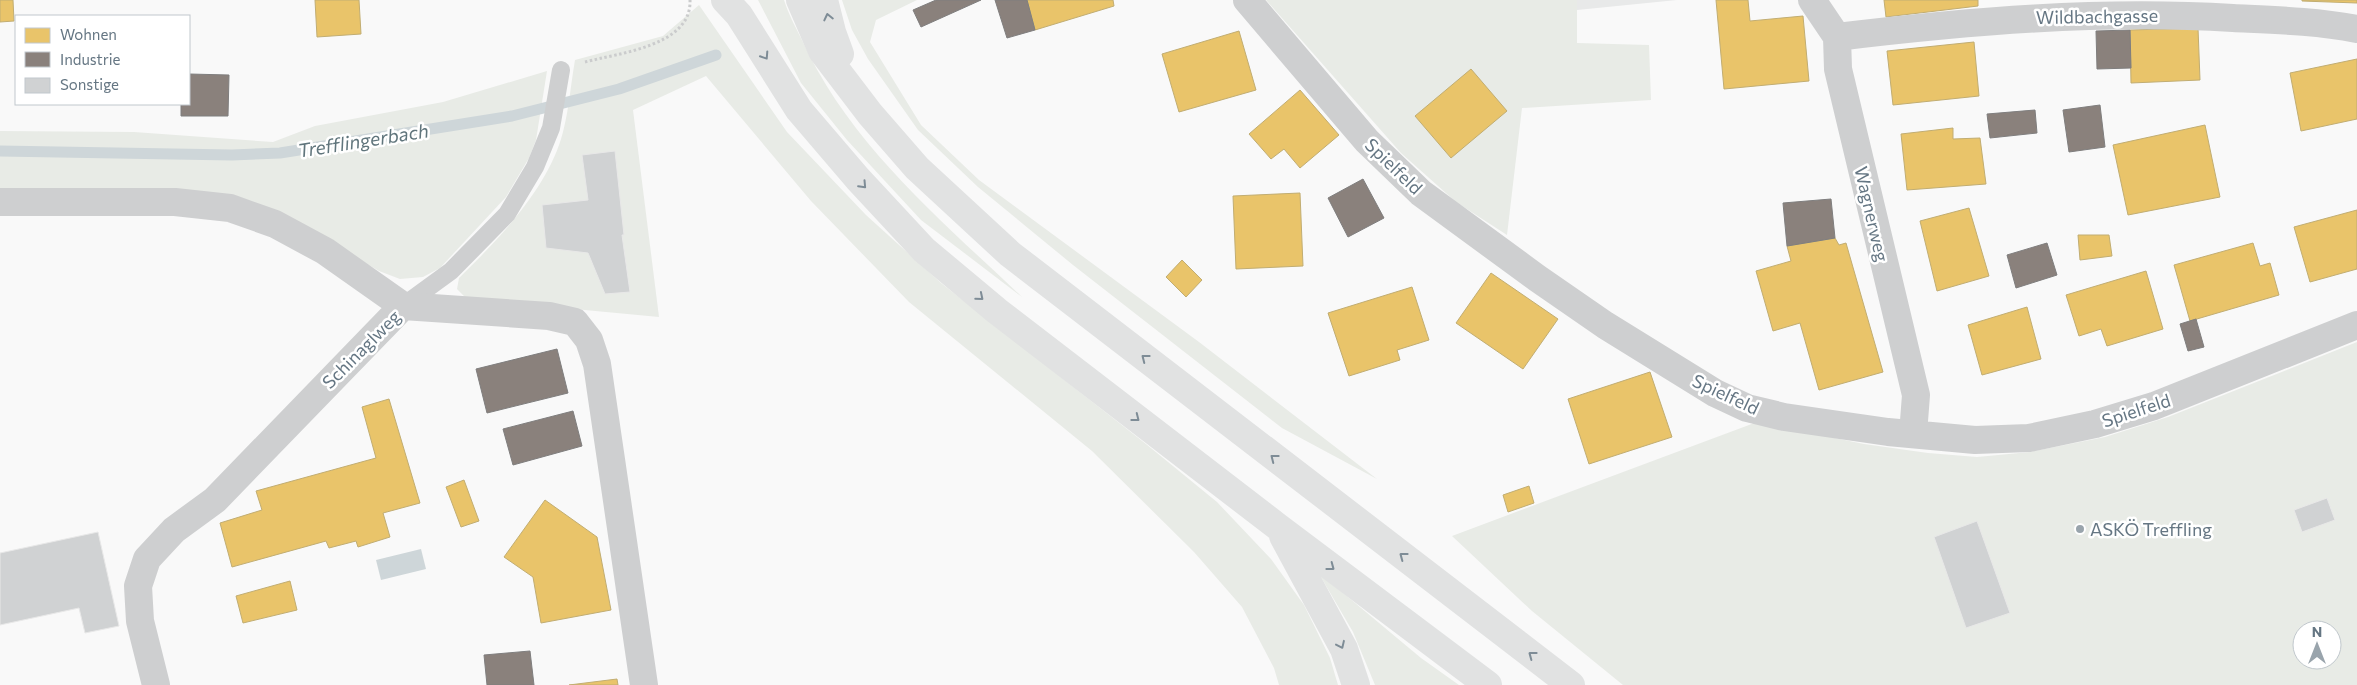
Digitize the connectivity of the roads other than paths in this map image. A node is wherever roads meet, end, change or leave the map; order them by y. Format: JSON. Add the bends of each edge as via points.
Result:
{"nodes":[{"id":1,"x":800,"y":0,"type":"edge"},
{"id":2,"x":824,"y":0,"type":"edge"},
{"id":3,"x":1247,"y":0,"type":"edge"},
{"id":4,"x":1812,"y":0,"type":"edge"},
{"id":5,"x":732,"y":5,"type":"edge"},
{"id":6,"x":2357,"y":29,"type":"edge"},
{"id":7,"x":1837,"y":38,"type":"junction"},
{"id":8,"x":561,"y":70,"type":"road end"},
{"id":9,"x":857,"y":95,"type":"junction"},
{"id":10,"x":0,"y":202,"type":"edge"},
{"id":11,"x":403,"y":306,"type":"junction"},
{"id":12,"x":2357,"y":325,"type":"edge"},
{"id":13,"x":1913,"y":434,"type":"junction"},
{"id":14,"x":1278,"y":527,"type":"junction"},
{"id":15,"x":156,"y":685,"type":"edge"},
{"id":16,"x":644,"y":685,"type":"edge"},
{"id":17,"x":1356,"y":685,"type":"edge"},
{"id":18,"x":1488,"y":685,"type":"edge"},
{"id":19,"x":1571,"y":685,"type":"edge"}],
"edges":[{"from":1,"to":9,"type":"highway","via":[[822,51]]},
{"from":9,"to":2,"type":"highway","one_way":true,"via":[[832,32]]},
{"from":3,"to":13,"type":"street","name":"Spielfeld","via":[[1367,141],[1421,192],[1605,325],[1715,393],[1747,408],[1839,426]]},
{"from":4,"to":7,"type":"street"},
{"from":5,"to":14,"type":"highway","one_way":true,"via":[[800,110],[924,250],[997,311]]},
{"from":6,"to":7,"type":"street","name":"Wildbachgasse","via":[[2197,15],[2053,16],[1956,23]]},
{"from":7,"to":13,"type":"street","name":"Wagnerweg","via":[[1838,69],[1916,395]]},
{"from":8,"to":11,"type":"lane","via":[[551,128],[535,167],[506,214],[451,271]]},
{"from":19,"to":9,"type":"highway","one_way":true,"via":[[1010,254],[917,168]]},
{"from":10,"to":11,"type":"street","name":"Schinaglweg","via":[[175,202],[230,208],[275,224],[325,252]]},
{"from":11,"to":15,"type":"street","name":"Schinaglweg","via":[[215,500],[174,530],[147,559],[138,586],[140,621]]},
{"from":11,"to":16,"type":"street","via":[[549,316],[575,322],[589,340],[597,364]]},
{"from":12,"to":13,"type":"street","name":"Spielfeld","via":[[2154,406],[2095,424],[2029,438],[1975,440]]},
{"from":14,"to":17,"type":"highway","one_way":true,"via":[[1339,641]]},
{"from":14,"to":18,"type":"highway","one_way":true}]}
